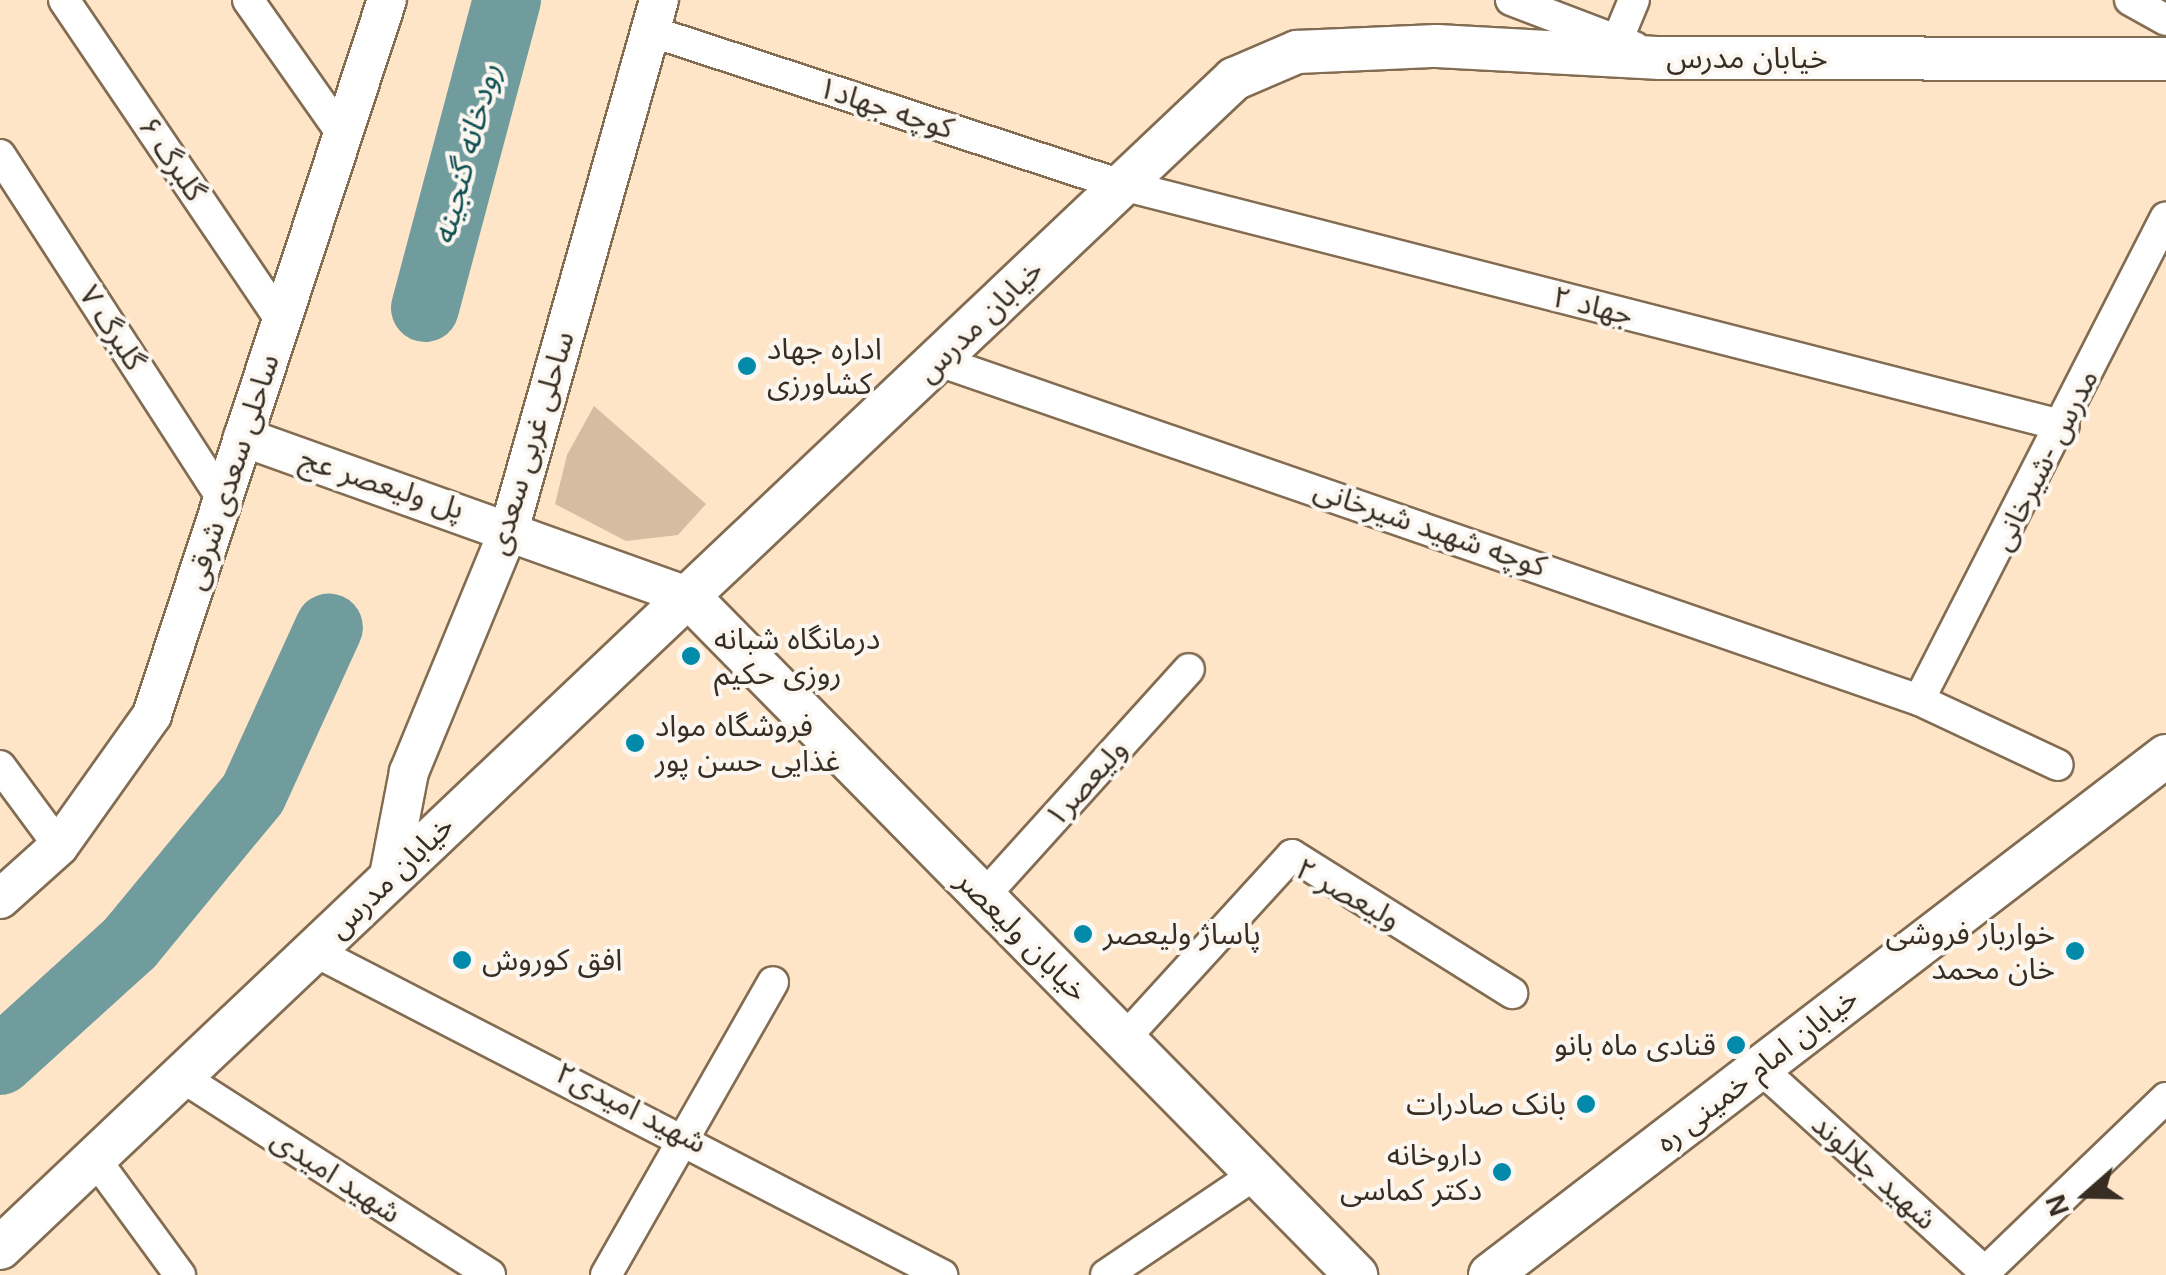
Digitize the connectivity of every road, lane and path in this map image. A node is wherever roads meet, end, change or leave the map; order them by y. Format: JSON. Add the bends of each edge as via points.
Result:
{"nodes":[{"id":1,"x":64,"y":0,"type":"edge"},
{"id":2,"x":248,"y":0,"type":"edge"},
{"id":3,"x":370,"y":0,"type":"edge"},
{"id":4,"x":387,"y":0,"type":"edge"},
{"id":5,"x":1510,"y":0,"type":"edge"},
{"id":6,"x":1634,"y":0,"type":"edge"},
{"id":7,"x":2130,"y":0,"type":"edge"},
{"id":8,"x":655,"y":16,"type":"edge"},
{"id":9,"x":2166,"y":20,"type":"edge"},
{"id":10,"x":374,"y":41,"type":"junction"},
{"id":11,"x":1616,"y":41,"type":"junction"},
{"id":12,"x":1661,"y":58,"type":"junction"},
{"id":13,"x":2166,"y":60,"type":"edge"},
{"id":14,"x":344,"y":136,"type":"junction"},
{"id":15,"x":0,"y":155,"type":"edge"},
{"id":16,"x":1122,"y":185,"type":"junction"},
{"id":17,"x":2166,"y":217,"type":"edge"},
{"id":18,"x":280,"y":319,"type":"junction"},
{"id":19,"x":939,"y":361,"type":"junction"},
{"id":20,"x":2064,"y":426,"type":"junction"},
{"id":21,"x":243,"y":437,"type":"junction"},
{"id":22,"x":224,"y":500,"type":"junction"},
{"id":23,"x":510,"y":527,"type":"junction"},
{"id":24,"x":688,"y":596,"type":"junction"},
{"id":25,"x":1189,"y":670,"type":"dead end"},
{"id":26,"x":1919,"y":700,"type":"junction"},
{"id":27,"x":2166,"y":756,"type":"edge"},
{"id":28,"x":2058,"y":765,"type":"dead end"},
{"id":29,"x":0,"y":766,"type":"edge"},
{"id":30,"x":59,"y":846,"type":"junction"},
{"id":31,"x":388,"y":881,"type":"junction"},
{"id":32,"x":983,"y":897,"type":"junction"},
{"id":33,"x":0,"y":900,"type":"edge"},
{"id":34,"x":314,"y":951,"type":"junction"},
{"id":35,"x":772,"y":982,"type":"dead end"},
{"id":36,"x":1512,"y":993,"type":"dead end"},
{"id":37,"x":1124,"y":1039,"type":"junction"},
{"id":38,"x":1760,"y":1068,"type":"junction"},
{"id":39,"x":182,"y":1077,"type":"junction"},
{"id":40,"x":2166,"y":1098,"type":"edge"},
{"id":41,"x":681,"y":1132,"type":"junction"},
{"id":42,"x":94,"y":1159,"type":"junction"},
{"id":43,"x":1256,"y":1174,"type":"junction"},
{"id":44,"x":0,"y":1248,"type":"edge"},
{"id":45,"x":1987,"y":1273,"type":"edge"},
{"id":46,"x":180,"y":1275,"type":"edge"},
{"id":47,"x":490,"y":1275,"type":"edge"},
{"id":48,"x":606,"y":1275,"type":"edge"},
{"id":49,"x":942,"y":1275,"type":"edge"},
{"id":50,"x":1106,"y":1275,"type":"edge"},
{"id":51,"x":1356,"y":1275,"type":"edge"},
{"id":52,"x":1490,"y":1275,"type":"edge"}],
"edges":[{"from":1,"to":18,"type":"street","name":"گلبرگ ۶"},
{"from":2,"to":14,"type":"street"},
{"from":3,"to":10,"type":"street"},
{"from":4,"to":10,"type":"street","name":"ساحلی سعدی شرقی"},
{"from":5,"to":11,"type":"street"},
{"from":6,"to":11,"type":"street"},
{"from":7,"to":9,"type":"street"},
{"from":8,"to":16,"type":"street","name":"کوچه جهاد۱"},
{"from":8,"to":23,"type":"street","name":"ساحلی غربی سعدی"},
{"from":10,"to":14,"type":"street","name":"ساحلی سعدی شرقی"},
{"from":11,"to":12,"type":"street"},
{"from":12,"to":13,"type":"main road","name":"خیابان مدرس"},
{"from":12,"to":16,"type":"main road","name":"خیابان مدرس","via":[[1437,46],[1297,52],[1234,79]]},
{"from":14,"to":18,"type":"street","name":"ساحلی سعدی شرقی"},
{"from":15,"to":22,"type":"street","name":"گلبرگ ۷"},
{"from":16,"to":19,"type":"main road","name":"خیابان مدرس"},
{"from":16,"to":20,"type":"street","name":"جهاد ۲"},
{"from":17,"to":20,"type":"street","name":"مدرس -شیرخانی"},
{"from":18,"to":21,"type":"street","name":"ساحلی سعدی شرقی"},
{"from":19,"to":24,"type":"main road","name":"خیابان مدرس"},
{"from":19,"to":26,"type":"street","name":"کوچه شهید شیرخانی"},
{"from":20,"to":26,"type":"street","name":"مدرس -شیرخانی"},
{"from":21,"to":22,"type":"street","name":"ساحلی سعدی شرقی"},
{"from":21,"to":23,"type":"street","name":"پل ولیعصر عج"},
{"from":22,"to":30,"type":"street","name":"ساحلی سعدی شرقی","via":[[152,714]]},
{"from":23,"to":24,"type":"street","name":"پل ولیعصر عج"},
{"from":23,"to":31,"type":"street","name":"ساحلی غربی سعدی","via":[[410,772]]},
{"from":24,"to":31,"type":"main road","name":"خیابان مدرس"},
{"from":24,"to":32,"type":"main road","name":"خیابان ولیعصر"},
{"from":25,"to":32,"type":"street","name":"ولیعصر۱"},
{"from":26,"to":28,"type":"street","name":"کوچه شهید شیرخانی"},
{"from":27,"to":38,"type":"main road","name":"خیابان امام خمینی ره"},
{"from":29,"to":30,"type":"street"},
{"from":30,"to":33,"type":"street","name":"ساحلی سعدی شرقی"},
{"from":31,"to":34,"type":"main road","name":"خیابان مدرس"},
{"from":32,"to":37,"type":"main road","name":"خیابان ولیعصر"},
{"from":34,"to":39,"type":"main road","name":"خیابان مدرس"},
{"from":34,"to":41,"type":"street","name":"شهید امیدی۲"},
{"from":35,"to":41,"type":"street"},
{"from":36,"to":37,"type":"street","name":"ولیعصر ۲","via":[[1292,855]]},
{"from":37,"to":43,"type":"main road","name":"خیابان ولیعصر"},
{"from":38,"to":45,"type":"street","name":"شهید جلالوند"},
{"from":38,"to":52,"type":"main road","name":"خیابان امام خمینی ره"},
{"from":39,"to":42,"type":"main road","name":"خیابان مدرس"},
{"from":39,"to":47,"type":"street","name":"شهید امیدی"},
{"from":40,"to":45,"type":"street"},
{"from":41,"to":48,"type":"street"},
{"from":41,"to":49,"type":"street","name":"شهید امیدی۲"},
{"from":42,"to":44,"type":"main road","name":"خیابان مدرس"},
{"from":42,"to":46,"type":"street"},
{"from":43,"to":50,"type":"street"},
{"from":43,"to":51,"type":"main road","name":"خیابان ولیعصر"}]}
